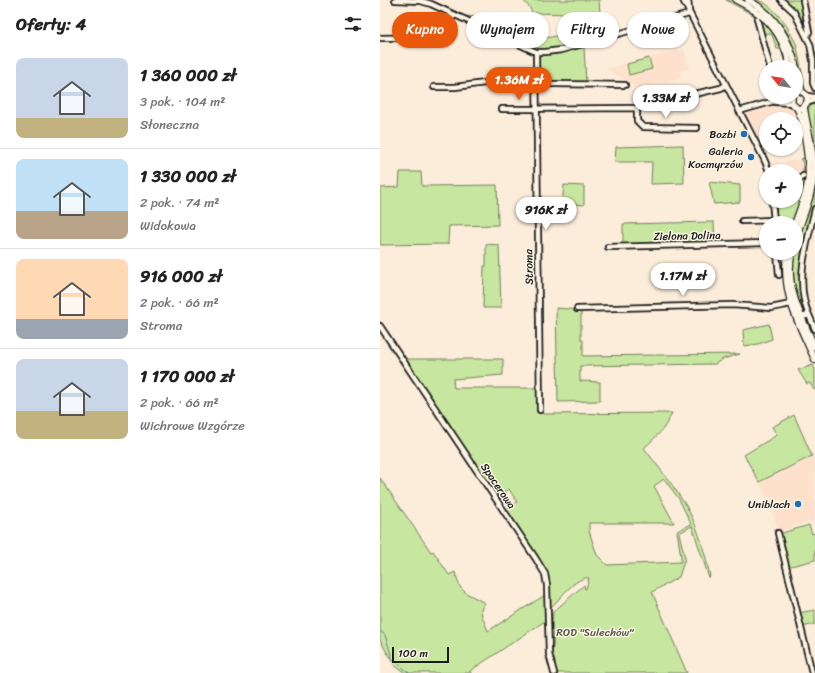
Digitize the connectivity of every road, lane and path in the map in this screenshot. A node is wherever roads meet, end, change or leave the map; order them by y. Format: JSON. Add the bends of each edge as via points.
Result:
{"nodes":[{"id":1,"x":395,"y":0,"type":"edge"},
{"id":2,"x":683,"y":0,"type":"edge"},
{"id":3,"x":688,"y":0,"type":"edge"},
{"id":4,"x":736,"y":0,"type":"edge"},
{"id":5,"x":748,"y":0,"type":"edge"},
{"id":6,"x":781,"y":0,"type":"edge"},
{"id":7,"x":803,"y":0,"type":"edge"},
{"id":8,"x":448,"y":12,"type":"edge"},
{"id":9,"x":688,"y":12,"type":"edge"},
{"id":10,"x":689,"y":12,"type":"edge"},
{"id":11,"x":689,"y":14,"type":"edge"},
{"id":12,"x":458,"y":16,"type":"edge"},
{"id":13,"x":757,"y":18,"type":"dead end"},
{"id":14,"x":627,"y":31,"type":"edge"},
{"id":15,"x":807,"y":36,"type":"junction"},
{"id":16,"x":380,"y":38,"type":"edge"},
{"id":17,"x":392,"y":38,"type":"edge"},
{"id":18,"x":536,"y":52,"type":"junction"},
{"id":19,"x":768,"y":60,"type":"edge"},
{"id":20,"x":788,"y":60,"type":"edge"},
{"id":21,"x":794,"y":60,"type":"edge"},
{"id":22,"x":536,"y":84,"type":"junction"},
{"id":23,"x":625,"y":85,"type":"dead end"},
{"id":24,"x":726,"y":85,"type":"junction"},
{"id":25,"x":434,"y":87,"type":"dead end"},
{"id":26,"x":815,"y":88,"type":"edge"},
{"id":27,"x":815,"y":97,"type":"edge"},
{"id":28,"x":803,"y":98,"type":"edge"},
{"id":29,"x":673,"y":99,"type":"dead end"},
{"id":30,"x":815,"y":100,"type":"edge"},
{"id":31,"x":760,"y":104,"type":"edge"},
{"id":32,"x":794,"y":104,"type":"edge"},
{"id":33,"x":502,"y":109,"type":"dead end"},
{"id":34,"x":536,"y":109,"type":"junction"},
{"id":35,"x":740,"y":111,"type":"junction"},
{"id":36,"x":697,"y":128,"type":"dead end"},
{"id":37,"x":766,"y":164,"type":"edge"},
{"id":38,"x":815,"y":209,"type":"edge"},
{"id":39,"x":797,"y":216,"type":"edge"},
{"id":40,"x":803,"y":216,"type":"edge"},
{"id":41,"x":742,"y":221,"type":"dead end"},
{"id":42,"x":759,"y":222,"type":"edge"},
{"id":43,"x":759,"y":243,"type":"edge"},
{"id":44,"x":608,"y":247,"type":"dead end"},
{"id":45,"x":778,"y":260,"type":"edge"},
{"id":46,"x":786,"y":260,"type":"edge"},
{"id":47,"x":791,"y":260,"type":"edge"},
{"id":48,"x":779,"y":276,"type":"dead end"},
{"id":49,"x":791,"y":304,"type":"junction"},
{"id":50,"x":577,"y":308,"type":"dead end"},
{"id":51,"x":809,"y":315,"type":"junction"},
{"id":52,"x":802,"y":317,"type":"junction"},
{"id":53,"x":380,"y":326,"type":"edge"},
{"id":54,"x":815,"y":329,"type":"edge"},
{"id":55,"x":815,"y":347,"type":"edge"},
{"id":56,"x":815,"y":360,"type":"edge"},
{"id":57,"x":540,"y":410,"type":"dead end"},
{"id":58,"x":778,"y":533,"type":"dead end"},
{"id":59,"x":554,"y":673,"type":"edge"},
{"id":60,"x":812,"y":673,"type":"edge"}],
"edges":[{"from":1,"to":8,"type":"street","via":[[420,1]]},
{"from":2,"to":9,"type":"street"},
{"from":3,"to":10,"type":"street"},
{"from":4,"to":20,"type":"main road","via":[[754,9],[773,26],[784,44]]},
{"from":5,"to":21,"type":"main road","via":[[758,5],[777,24],[789,44]]},
{"from":6,"to":15,"type":"street","via":[[794,12]]},
{"from":7,"to":15,"type":"street","via":[[809,32]]},
{"from":11,"to":24,"type":"street"},
{"from":12,"to":18,"type":"street"},
{"from":13,"to":19,"type":"street"},
{"from":14,"to":18,"type":"street","via":[[561,50]]},
{"from":15,"to":26,"type":"street","via":[[813,60]]},
{"from":16,"to":17,"type":"street"},
{"from":18,"to":22,"type":"street","name":"Stroma"},
{"from":22,"to":23,"type":"street"},
{"from":22,"to":25,"type":"street","via":[[485,83]]},
{"from":22,"to":34,"type":"street","name":"Stroma"},
{"from":24,"to":29,"type":"street"},
{"from":24,"to":35,"type":"street"},
{"from":27,"to":28,"type":"street"},
{"from":28,"to":30,"type":"street"},
{"from":28,"to":40,"type":"main road","via":[[814,173]]},
{"from":31,"to":35,"type":"street"},
{"from":32,"to":39,"type":"main road","via":[[805,139],[808,170],[806,188]]},
{"from":33,"to":34,"type":"street"},
{"from":34,"to":36,"type":"street","via":[[637,108],[637,121],[643,126]]},
{"from":34,"to":57,"type":"street","name":"Stroma"},
{"from":35,"to":37,"type":"street"},
{"from":38,"to":51,"type":"street","via":[[802,271],[802,290]]},
{"from":41,"to":42,"type":"street"},
{"from":43,"to":44,"type":"street","name":"Zielona Dolina"},
{"from":45,"to":48,"type":"street"},
{"from":46,"to":49,"type":"main road","via":[[786,287]]},
{"from":47,"to":52,"type":"main road","via":[[791,282]]},
{"from":49,"to":50,"type":"street","via":[[770,308],[726,305]]},
{"from":49,"to":56,"type":"main road"},
{"from":51,"to":52,"type":"street"},
{"from":51,"to":54,"type":"street"},
{"from":52,"to":55,"type":"main road"},
{"from":53,"to":59,"type":"street","name":"Spacerowa","via":[[545,574],[549,654]]},
{"from":58,"to":60,"type":"street"}]}
